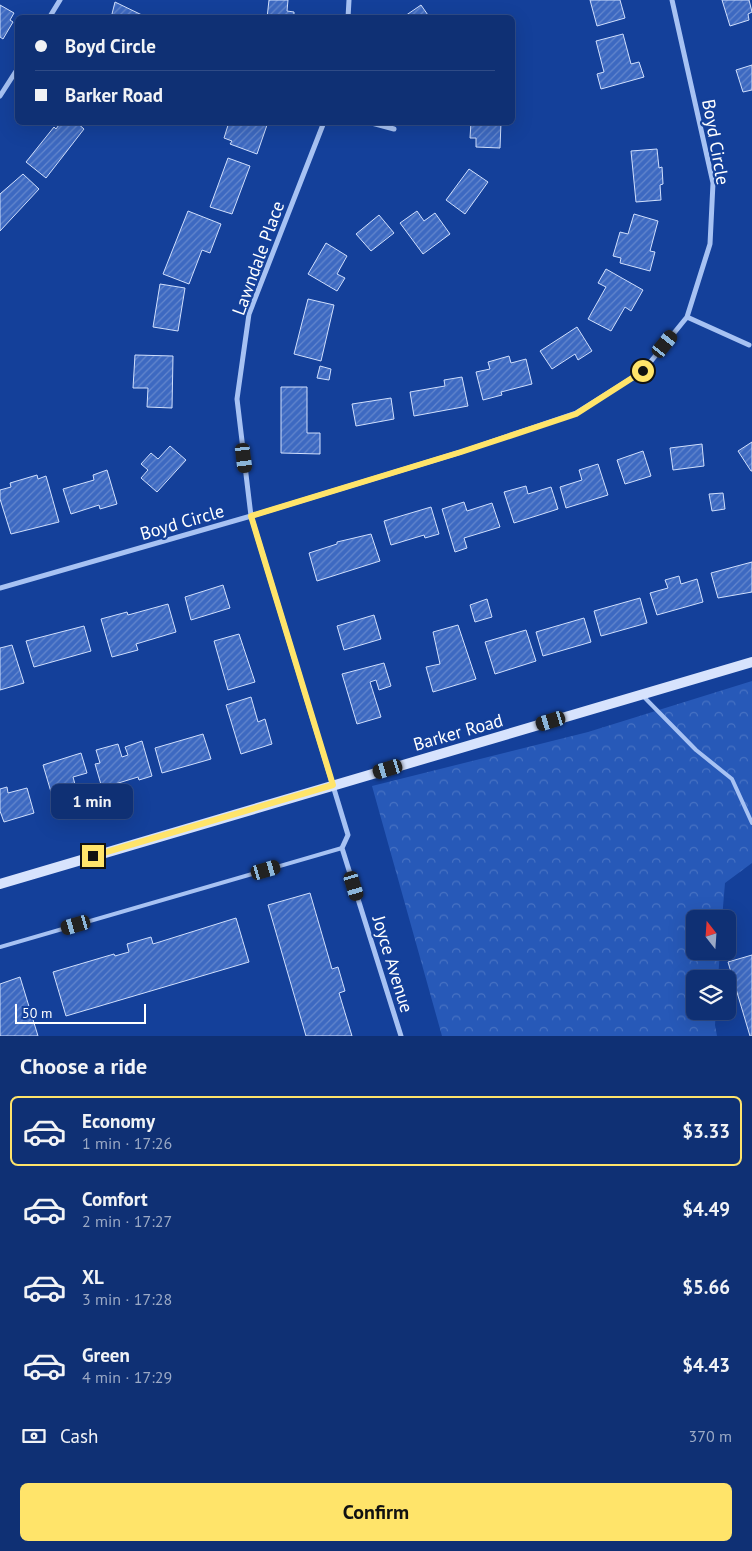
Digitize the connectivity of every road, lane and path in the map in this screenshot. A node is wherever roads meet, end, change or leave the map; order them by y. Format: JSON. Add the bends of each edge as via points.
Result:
{"nodes":[{"id":1,"x":60,"y":0,"type":"edge"},
{"id":2,"x":349,"y":0,"type":"edge"},
{"id":3,"x":672,"y":0,"type":"edge"},
{"id":4,"x":51,"y":15,"type":"edge"},
{"id":5,"x":348,"y":15,"type":"edge"},
{"id":6,"x":15,"y":73,"type":"edge"},
{"id":7,"x":0,"y":96,"type":"edge"},
{"id":8,"x":323,"y":125,"type":"edge"},
{"id":9,"x":379,"y":125,"type":"edge"},
{"id":10,"x":394,"y":129,"type":"dead end"},
{"id":11,"x":686,"y":316,"type":"junction"},
{"id":12,"x":749,"y":345,"type":"dead end"},
{"id":13,"x":251,"y":516,"type":"junction"},
{"id":14,"x":0,"y":588,"type":"edge"},
{"id":15,"x":752,"y":662,"type":"edge"},
{"id":16,"x":642,"y":694,"type":"junction"},
{"id":17,"x":333,"y":785,"type":"junction"},
{"id":18,"x":752,"y":823,"type":"edge"},
{"id":19,"x":342,"y":848,"type":"junction"},
{"id":20,"x":0,"y":884,"type":"edge"},
{"id":21,"x":0,"y":947,"type":"edge"},
{"id":22,"x":401,"y":1036,"type":"edge"}],
"edges":[{"from":1,"to":4,"type":"street"},
{"from":2,"to":5,"type":"street"},
{"from":3,"to":11,"type":"street","name":"Boyd Circle","via":[[713,183],[710,244]]},
{"from":6,"to":7,"type":"street"},
{"from":8,"to":13,"type":"street","name":"Lawndale Place","via":[[249,314],[237,399]]},
{"from":9,"to":10,"type":"street"},
{"from":11,"to":12,"type":"street"},
{"from":11,"to":13,"type":"street","name":"Boyd Circle","via":[[643,371],[576,414]]},
{"from":13,"to":14,"type":"street","name":"Boyd Circle"},
{"from":13,"to":17,"type":"street","name":"Lawndale Place"},
{"from":15,"to":16,"type":"street","name":"Barker Road"},
{"from":16,"to":17,"type":"street","name":"Barker Road"},
{"from":16,"to":18,"type":"lane","via":[[696,750],[732,779]]},
{"from":17,"to":19,"type":"street","name":"Joyce Avenue","via":[[348,836]]},
{"from":17,"to":20,"type":"street","name":"Barker Road"},
{"from":19,"to":21,"type":"lane"},
{"from":19,"to":22,"type":"street","name":"Joyce Avenue"}]}
